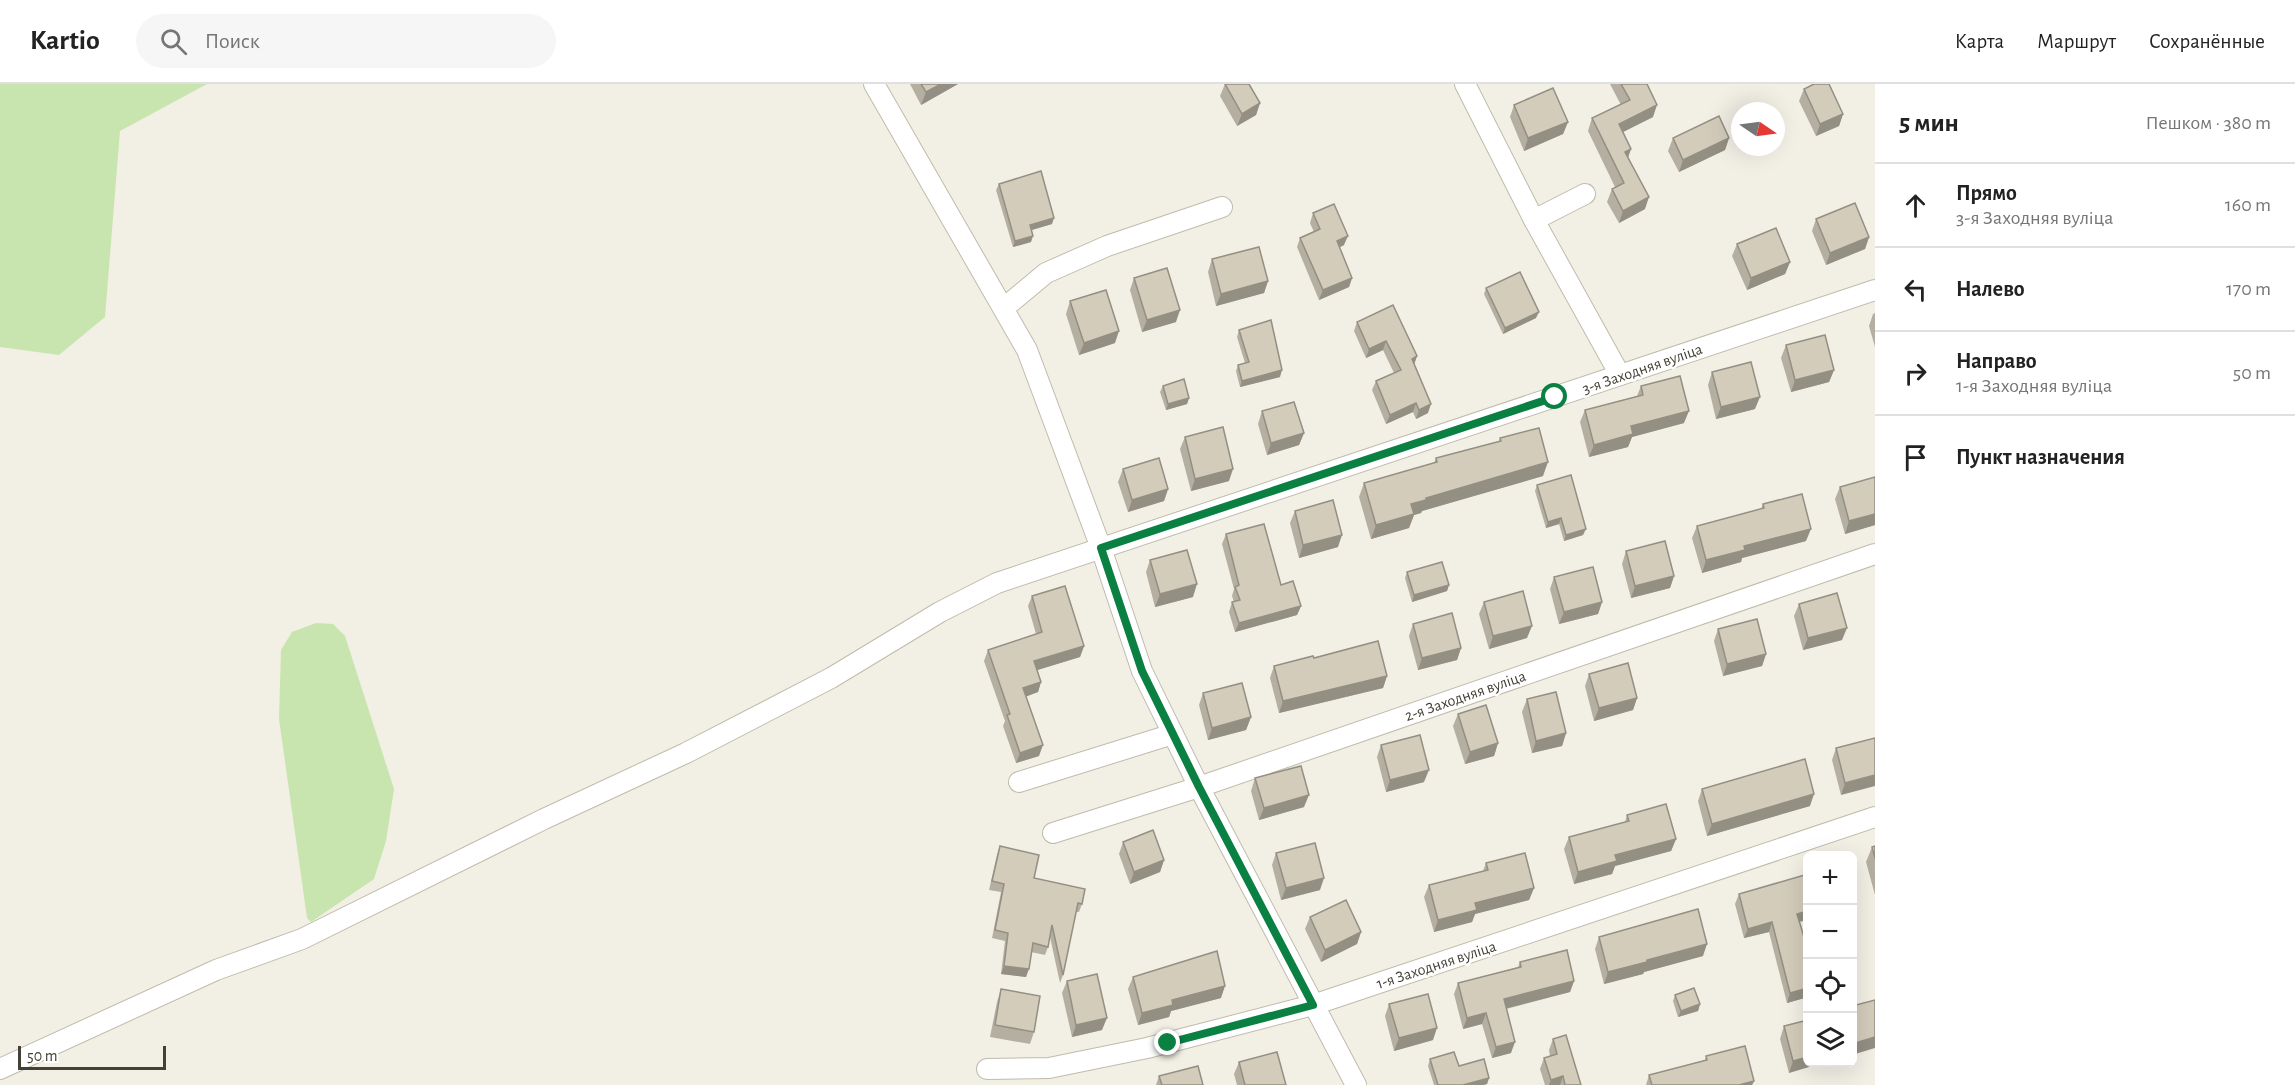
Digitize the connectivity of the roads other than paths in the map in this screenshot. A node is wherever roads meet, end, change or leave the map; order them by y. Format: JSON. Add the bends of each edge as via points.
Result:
{"nodes":[{"id":1,"x":874,"y":84,"type":"edge"},
{"id":2,"x":1465,"y":84,"type":"edge"},
{"id":3,"x":1585,"y":194,"type":"dead end"},
{"id":4,"x":1222,"y":207,"type":"dead end"},
{"id":5,"x":1534,"y":220,"type":"junction"},
{"id":6,"x":1875,"y":290,"type":"edge"},
{"id":7,"x":1004,"y":308,"type":"junction"},
{"id":8,"x":1620,"y":375,"type":"junction"},
{"id":9,"x":1101,"y":548,"type":"junction"},
{"id":10,"x":1875,"y":554,"type":"edge"},
{"id":11,"x":1173,"y":734,"type":"junction"},
{"id":12,"x":1019,"y":782,"type":"dead end"},
{"id":13,"x":1199,"y":787,"type":"junction"},
{"id":14,"x":1875,"y":817,"type":"edge"},
{"id":15,"x":1053,"y":833,"type":"dead end"},
{"id":16,"x":1313,"y":1005,"type":"junction"},
{"id":17,"x":0,"y":1069,"type":"edge"},
{"id":18,"x":987,"y":1069,"type":"dead end"},
{"id":19,"x":1356,"y":1085,"type":"edge"}],
"edges":[{"from":1,"to":7,"type":"street"},
{"from":2,"to":5,"type":"street"},
{"from":3,"to":5,"type":"street"},
{"from":4,"to":7,"type":"street","via":[[1107,246],[1046,273]]},
{"from":5,"to":8,"type":"street"},
{"from":6,"to":8,"type":"street","name":"3-я Заходняя вуліца"},
{"from":7,"to":9,"type":"street","via":[[1028,350]]},
{"from":8,"to":9,"type":"street","name":"3-я Заходняя вуліца"},
{"from":9,"to":11,"type":"street","via":[[1142,671]]},
{"from":9,"to":17,"type":"street","name":"3-я Заходняя вуліца","via":[[997,583],[940,612],[831,678],[686,753],[302,939],[216,970]]},
{"from":10,"to":13,"type":"street","name":"2-я Заходняя вуліца"},
{"from":11,"to":12,"type":"street"},
{"from":11,"to":13,"type":"street"},
{"from":13,"to":15,"type":"street","name":"2-я Заходняя вуліца"},
{"from":13,"to":16,"type":"street"},
{"from":14,"to":16,"type":"street","name":"1-я Заходняя вуліца"},
{"from":16,"to":18,"type":"street","name":"1-я Заходняя вуліца","via":[[1147,1048],[1049,1068]]},
{"from":16,"to":19,"type":"street"}]}
